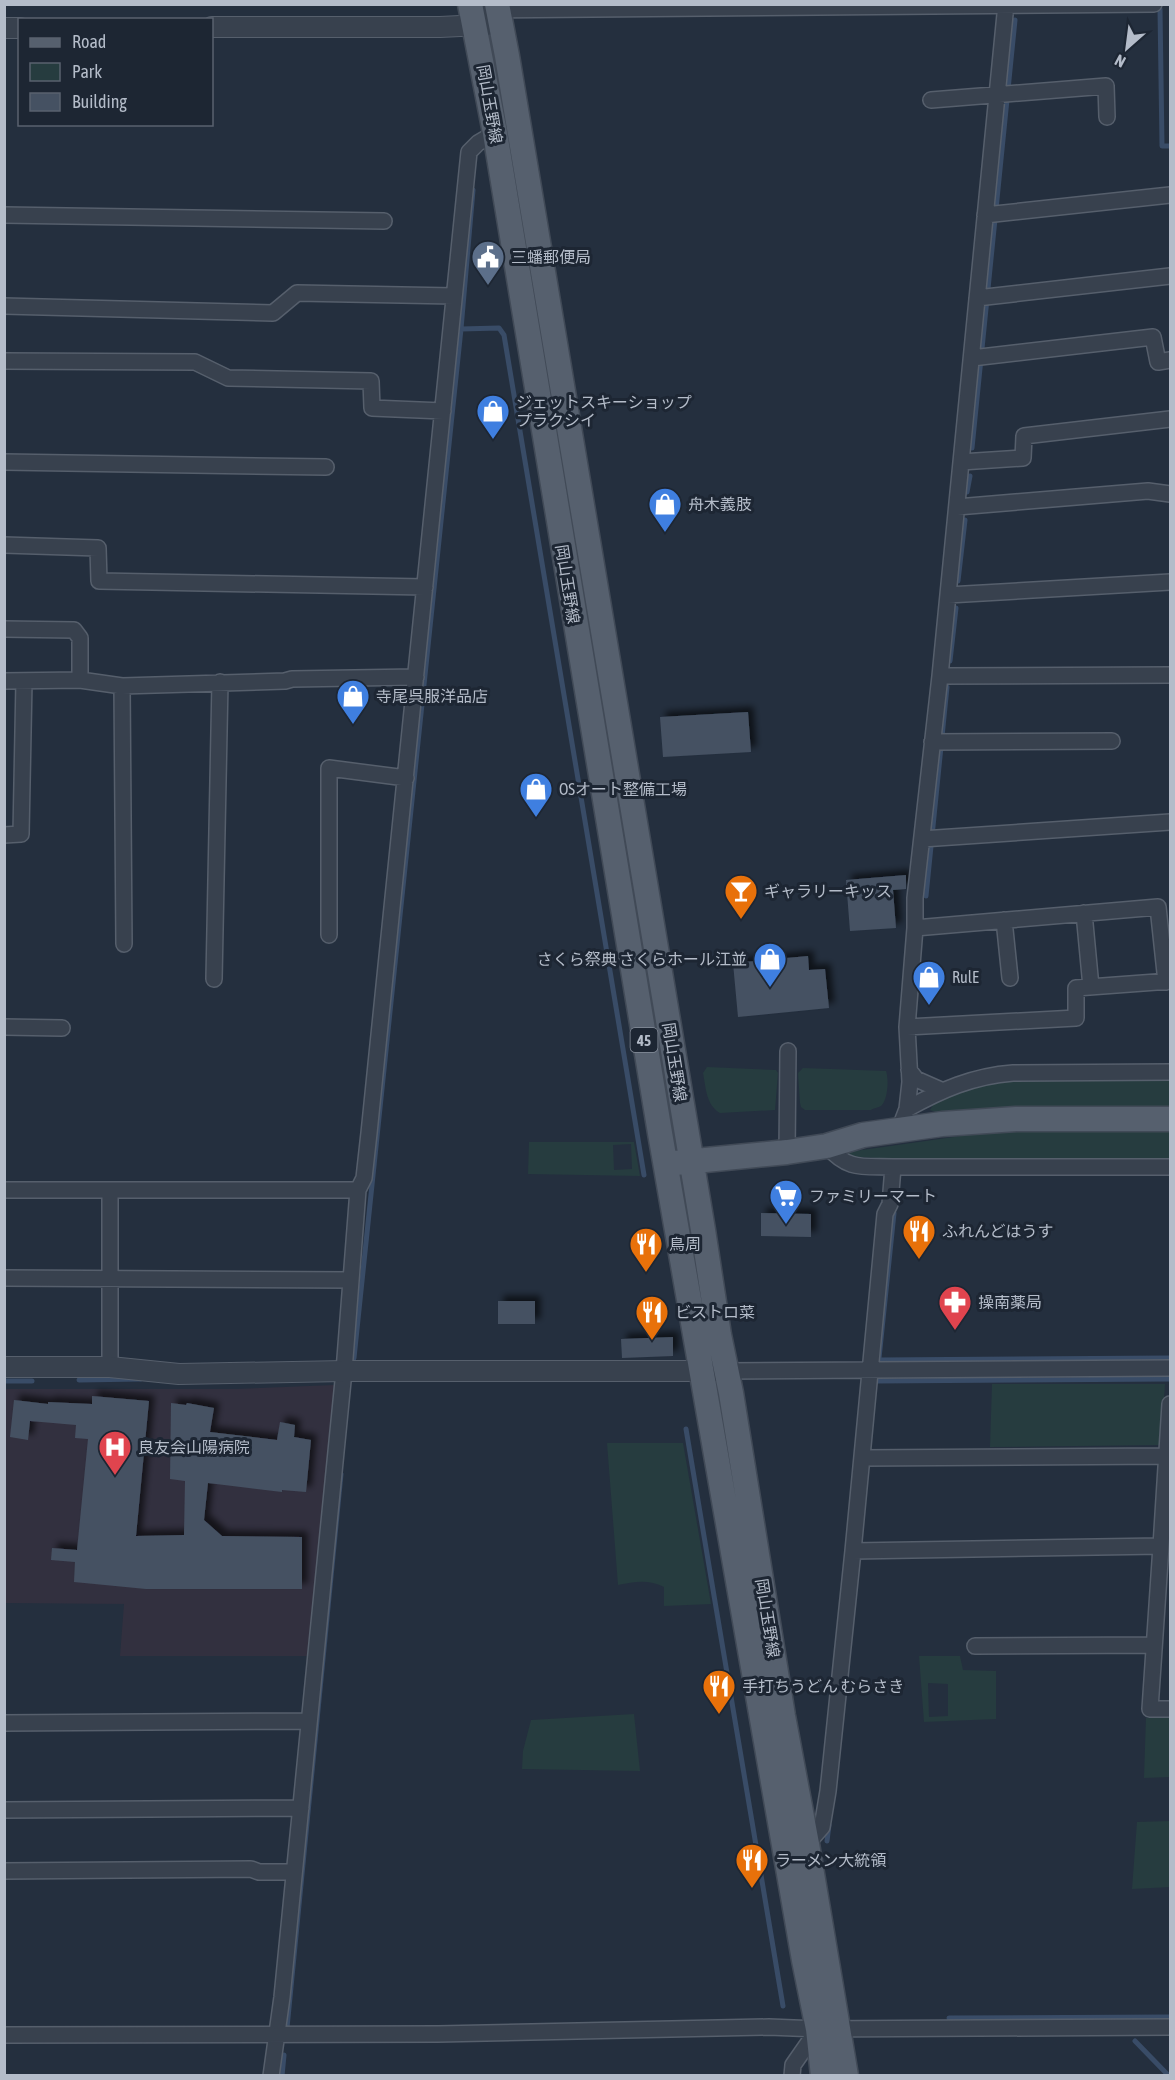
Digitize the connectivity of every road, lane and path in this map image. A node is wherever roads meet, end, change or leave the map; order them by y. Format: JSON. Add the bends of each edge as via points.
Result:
{"nodes":[{"id":1,"x":1154,"y":4,"type":"edge"},
{"id":2,"x":1006,"y":5,"type":"edge"},
{"id":3,"x":1106,"y":5,"type":"edge"},
{"id":4,"x":472,"y":13,"type":"edge"},
{"id":5,"x":498,"y":13,"type":"edge"},
{"id":6,"x":213,"y":27,"type":"edge"},
{"id":7,"x":1004,"y":94,"type":"junction"},
{"id":8,"x":931,"y":100,"type":"dead end"},
{"id":9,"x":1107,"y":117,"type":"dead end"},
{"id":10,"x":495,"y":133,"type":"junction"},
{"id":11,"x":1170,"y":195,"type":"edge"},
{"id":12,"x":991,"y":214,"type":"junction"},
{"id":13,"x":4,"y":215,"type":"edge"},
{"id":14,"x":384,"y":221,"type":"dead end"},
{"id":15,"x":1170,"y":276,"type":"edge"},
{"id":16,"x":454,"y":296,"type":"junction"},
{"id":17,"x":984,"y":298,"type":"junction"},
{"id":18,"x":4,"y":306,"type":"edge"},
{"id":19,"x":978,"y":358,"type":"junction"},
{"id":20,"x":1170,"y":360,"type":"edge"},
{"id":21,"x":4,"y":361,"type":"edge"},
{"id":22,"x":443,"y":411,"type":"junction"},
{"id":23,"x":1170,"y":419,"type":"edge"},
{"id":24,"x":4,"y":462,"type":"edge"},
{"id":25,"x":962,"y":462,"type":"junction"},
{"id":26,"x":326,"y":467,"type":"dead end"},
{"id":27,"x":1170,"y":494,"type":"edge"},
{"id":28,"x":957,"y":507,"type":"junction"},
{"id":29,"x":4,"y":545,"type":"edge"},
{"id":30,"x":1170,"y":582,"type":"edge"},
{"id":31,"x":425,"y":587,"type":"junction"},
{"id":32,"x":948,"y":595,"type":"junction"},
{"id":33,"x":4,"y":629,"type":"edge"},
{"id":34,"x":1170,"y":675,"type":"edge"},
{"id":35,"x":940,"y":676,"type":"junction"},
{"id":36,"x":416,"y":677,"type":"junction"},
{"id":37,"x":80,"y":680,"type":"junction"},
{"id":38,"x":4,"y":681,"type":"edge"},
{"id":39,"x":24,"y":681,"type":"junction"},
{"id":40,"x":220,"y":682,"type":"junction"},
{"id":41,"x":122,"y":686,"type":"junction"},
{"id":42,"x":1112,"y":741,"type":"dead end"},
{"id":43,"x":939,"y":742,"type":"junction"},
{"id":44,"x":406,"y":778,"type":"junction"},
{"id":45,"x":1170,"y":822,"type":"edge"},
{"id":46,"x":4,"y":835,"type":"edge"},
{"id":47,"x":930,"y":838,"type":"junction"},
{"id":48,"x":1084,"y":913,"type":"junction"},
{"id":49,"x":1004,"y":920,"type":"junction"},
{"id":50,"x":915,"y":928,"type":"junction"},
{"id":51,"x":329,"y":935,"type":"dead end"},
{"id":52,"x":124,"y":944,"type":"dead end"},
{"id":53,"x":1010,"y":978,"type":"dead end"},
{"id":54,"x":214,"y":979,"type":"dead end"},
{"id":55,"x":1168,"y":981,"type":"edge"},
{"id":56,"x":1091,"y":987,"type":"junction"},
{"id":57,"x":4,"y":1027,"type":"edge"},
{"id":58,"x":62,"y":1028,"type":"dead end"},
{"id":59,"x":907,"y":1028,"type":"junction"},
{"id":60,"x":788,"y":1051,"type":"dead end"},
{"id":61,"x":909,"y":1070,"type":"junction"},
{"id":62,"x":1170,"y":1072,"type":"edge"},
{"id":63,"x":941,"y":1090,"type":"junction"},
{"id":64,"x":903,"y":1119,"type":"junction"},
{"id":65,"x":1170,"y":1119,"type":"edge"},
{"id":66,"x":827,"y":1146,"type":"junction"},
{"id":67,"x":788,"y":1152,"type":"junction"},
{"id":68,"x":691,"y":1161,"type":"junction"},
{"id":69,"x":666,"y":1164,"type":"junction"},
{"id":70,"x":893,"y":1167,"type":"junction"},
{"id":71,"x":1170,"y":1167,"type":"edge"},
{"id":72,"x":4,"y":1190,"type":"edge"},
{"id":73,"x":110,"y":1190,"type":"junction"},
{"id":74,"x":358,"y":1190,"type":"junction"},
{"id":75,"x":4,"y":1278,"type":"edge"},
{"id":76,"x":110,"y":1279,"type":"junction"},
{"id":77,"x":351,"y":1280,"type":"junction"},
{"id":78,"x":4,"y":1367,"type":"edge"},
{"id":79,"x":110,"y":1367,"type":"junction"},
{"id":80,"x":1170,"y":1368,"type":"edge"},
{"id":81,"x":875,"y":1370,"type":"junction"},
{"id":82,"x":344,"y":1371,"type":"junction"},
{"id":83,"x":701,"y":1371,"type":"junction"},
{"id":84,"x":727,"y":1371,"type":"junction"},
{"id":85,"x":1170,"y":1404,"type":"edge"},
{"id":86,"x":1167,"y":1456,"type":"junction"},
{"id":87,"x":867,"y":1458,"type":"junction"},
{"id":88,"x":1161,"y":1546,"type":"junction"},
{"id":89,"x":856,"y":1551,"type":"junction"},
{"id":90,"x":1154,"y":1645,"type":"junction"},
{"id":91,"x":975,"y":1646,"type":"dead end"},
{"id":92,"x":1170,"y":1709,"type":"edge"},
{"id":93,"x":309,"y":1721,"type":"junction"},
{"id":94,"x":4,"y":1723,"type":"edge"},
{"id":95,"x":301,"y":1808,"type":"junction"},
{"id":96,"x":4,"y":1810,"type":"edge"},
{"id":97,"x":807,"y":1844,"type":"junction"},
{"id":98,"x":4,"y":1871,"type":"edge"},
{"id":99,"x":294,"y":1872,"type":"junction"},
{"id":100,"x":1170,"y":2027,"type":"edge"},
{"id":101,"x":829,"y":2029,"type":"junction"},
{"id":102,"x":276,"y":2034,"type":"junction"},
{"id":103,"x":4,"y":2035,"type":"edge"},
{"id":104,"x":271,"y":2076,"type":"edge"},
{"id":105,"x":792,"y":2076,"type":"edge"},
{"id":106,"x":823,"y":2076,"type":"edge"},
{"id":107,"x":846,"y":2076,"type":"edge"}],
"edges":[{"from":1,"to":3,"type":"street"},
{"from":2,"to":3,"type":"street"},
{"from":2,"to":5,"type":"street"},
{"from":2,"to":7,"type":"street"},
{"from":4,"to":5,"type":"street"},
{"from":4,"to":6,"type":"street"},
{"from":4,"to":10,"type":"main road","name":"岡山玉野線","number":"45"},
{"from":5,"to":68,"type":"main road","name":"岡山玉野線","number":"45"},
{"from":7,"to":8,"type":"street"},
{"from":7,"to":9,"type":"street","via":[[1106,86]]},
{"from":7,"to":12,"type":"street"},
{"from":10,"to":16,"type":"street","via":[[469,152]]},
{"from":10,"to":69,"type":"main road","name":"岡山玉野線","number":"45"},
{"from":11,"to":12,"type":"street"},
{"from":12,"to":17,"type":"street"},
{"from":13,"to":14,"type":"street"},
{"from":15,"to":17,"type":"street"},
{"from":16,"to":18,"type":"street","via":[[297,293],[273,313]]},
{"from":16,"to":22,"type":"street"},
{"from":17,"to":19,"type":"street"},
{"from":19,"to":20,"type":"street","via":[[1153,337],[1158,362]]},
{"from":19,"to":25,"type":"street"},
{"from":21,"to":22,"type":"street","via":[[195,362],[228,378],[371,381],[372,408]]},
{"from":22,"to":31,"type":"street"},
{"from":23,"to":25,"type":"street","via":[[1024,436],[1023,458]]},
{"from":24,"to":26,"type":"street"},
{"from":25,"to":28,"type":"street"},
{"from":27,"to":28,"type":"street","via":[[1148,491]]},
{"from":28,"to":32,"type":"street"},
{"from":29,"to":31,"type":"street","via":[[98,548],[99,581]]},
{"from":30,"to":32,"type":"street"},
{"from":31,"to":36,"type":"street"},
{"from":32,"to":35,"type":"street"},
{"from":33,"to":37,"type":"street","via":[[74,630],[80,638]]},
{"from":34,"to":35,"type":"street"},
{"from":35,"to":43,"type":"street"},
{"from":36,"to":40,"type":"street"},
{"from":36,"to":44,"type":"street"},
{"from":37,"to":39,"type":"street"},
{"from":37,"to":41,"type":"street"},
{"from":38,"to":39,"type":"street"},
{"from":39,"to":46,"type":"street","via":[[21,834]]},
{"from":40,"to":41,"type":"street"},
{"from":40,"to":54,"type":"street"},
{"from":41,"to":52,"type":"street"},
{"from":42,"to":43,"type":"street"},
{"from":43,"to":47,"type":"street"},
{"from":44,"to":51,"type":"street","via":[[329,768]]},
{"from":44,"to":74,"type":"street","via":[[364,1178]]},
{"from":45,"to":47,"type":"street"},
{"from":47,"to":50,"type":"street","via":[[915,898]]},
{"from":48,"to":49,"type":"street"},
{"from":48,"to":55,"type":"street","via":[[1158,907]]},
{"from":48,"to":56,"type":"street"},
{"from":49,"to":50,"type":"street"},
{"from":49,"to":53,"type":"street"},
{"from":50,"to":59,"type":"street"},
{"from":55,"to":56,"type":"street"},
{"from":56,"to":59,"type":"street","via":[[1076,988],[1076,1018]]},
{"from":57,"to":58,"type":"street"},
{"from":59,"to":61,"type":"street"},
{"from":60,"to":67,"type":"street"},
{"from":61,"to":63,"type":"street","via":[[916,1079]]},
{"from":61,"to":64,"type":"street"},
{"from":62,"to":63,"type":"street","via":[[1001,1074]]},
{"from":63,"to":64,"type":"street"},
{"from":64,"to":65,"type":"main road","via":[[942,1124],[1016,1119]]},
{"from":64,"to":66,"type":"main road"},
{"from":66,"to":67,"type":"main road"},
{"from":66,"to":70,"type":"street","via":[[849,1165]]},
{"from":67,"to":68,"type":"main road"},
{"from":68,"to":69,"type":"main road"},
{"from":68,"to":84,"type":"main road","name":"岡山玉野線","number":"45"},
{"from":69,"to":83,"type":"main road","name":"岡山玉野線","number":"45"},
{"from":70,"to":71,"type":"street"},
{"from":70,"to":81,"type":"street","via":[[890,1204],[885,1214]]},
{"from":72,"to":73,"type":"street"},
{"from":73,"to":74,"type":"street"},
{"from":73,"to":76,"type":"street"},
{"from":74,"to":77,"type":"street"},
{"from":75,"to":76,"type":"street"},
{"from":76,"to":77,"type":"street"},
{"from":76,"to":79,"type":"street"},
{"from":77,"to":82,"type":"street"},
{"from":78,"to":79,"type":"street"},
{"from":79,"to":82,"type":"street","via":[[179,1374]]},
{"from":80,"to":81,"type":"street"},
{"from":81,"to":84,"type":"street"},
{"from":81,"to":87,"type":"street"},
{"from":82,"to":83,"type":"street"},
{"from":82,"to":93,"type":"street"},
{"from":83,"to":84,"type":"street"},
{"from":83,"to":101,"type":"main road","name":"岡山玉野線","number":"45","via":[[804,1960]]},
{"from":84,"to":97,"type":"main road","name":"岡山玉野線","number":"45"},
{"from":85,"to":86,"type":"street"},
{"from":86,"to":87,"type":"street"},
{"from":86,"to":88,"type":"street"},
{"from":87,"to":89,"type":"street"},
{"from":88,"to":89,"type":"street"},
{"from":88,"to":90,"type":"street"},
{"from":89,"to":97,"type":"street","via":[[822,1827]]},
{"from":90,"to":91,"type":"street"},
{"from":90,"to":92,"type":"street","via":[[1150,1709]]},
{"from":93,"to":94,"type":"street"},
{"from":93,"to":95,"type":"street"},
{"from":95,"to":96,"type":"street"},
{"from":95,"to":99,"type":"street"},
{"from":97,"to":101,"type":"main road","name":"岡山玉野線","number":"45"},
{"from":98,"to":99,"type":"street"},
{"from":99,"to":102,"type":"street"},
{"from":100,"to":101,"type":"street"},
{"from":101,"to":102,"type":"street"},
{"from":101,"to":105,"type":"street","via":[[793,2065]]},
{"from":101,"to":106,"type":"main road","name":"岡山玉野線","number":"45"},
{"from":101,"to":107,"type":"main road","name":"岡山玉野線","number":"45"},
{"from":102,"to":103,"type":"street"},
{"from":102,"to":104,"type":"street"}]}
